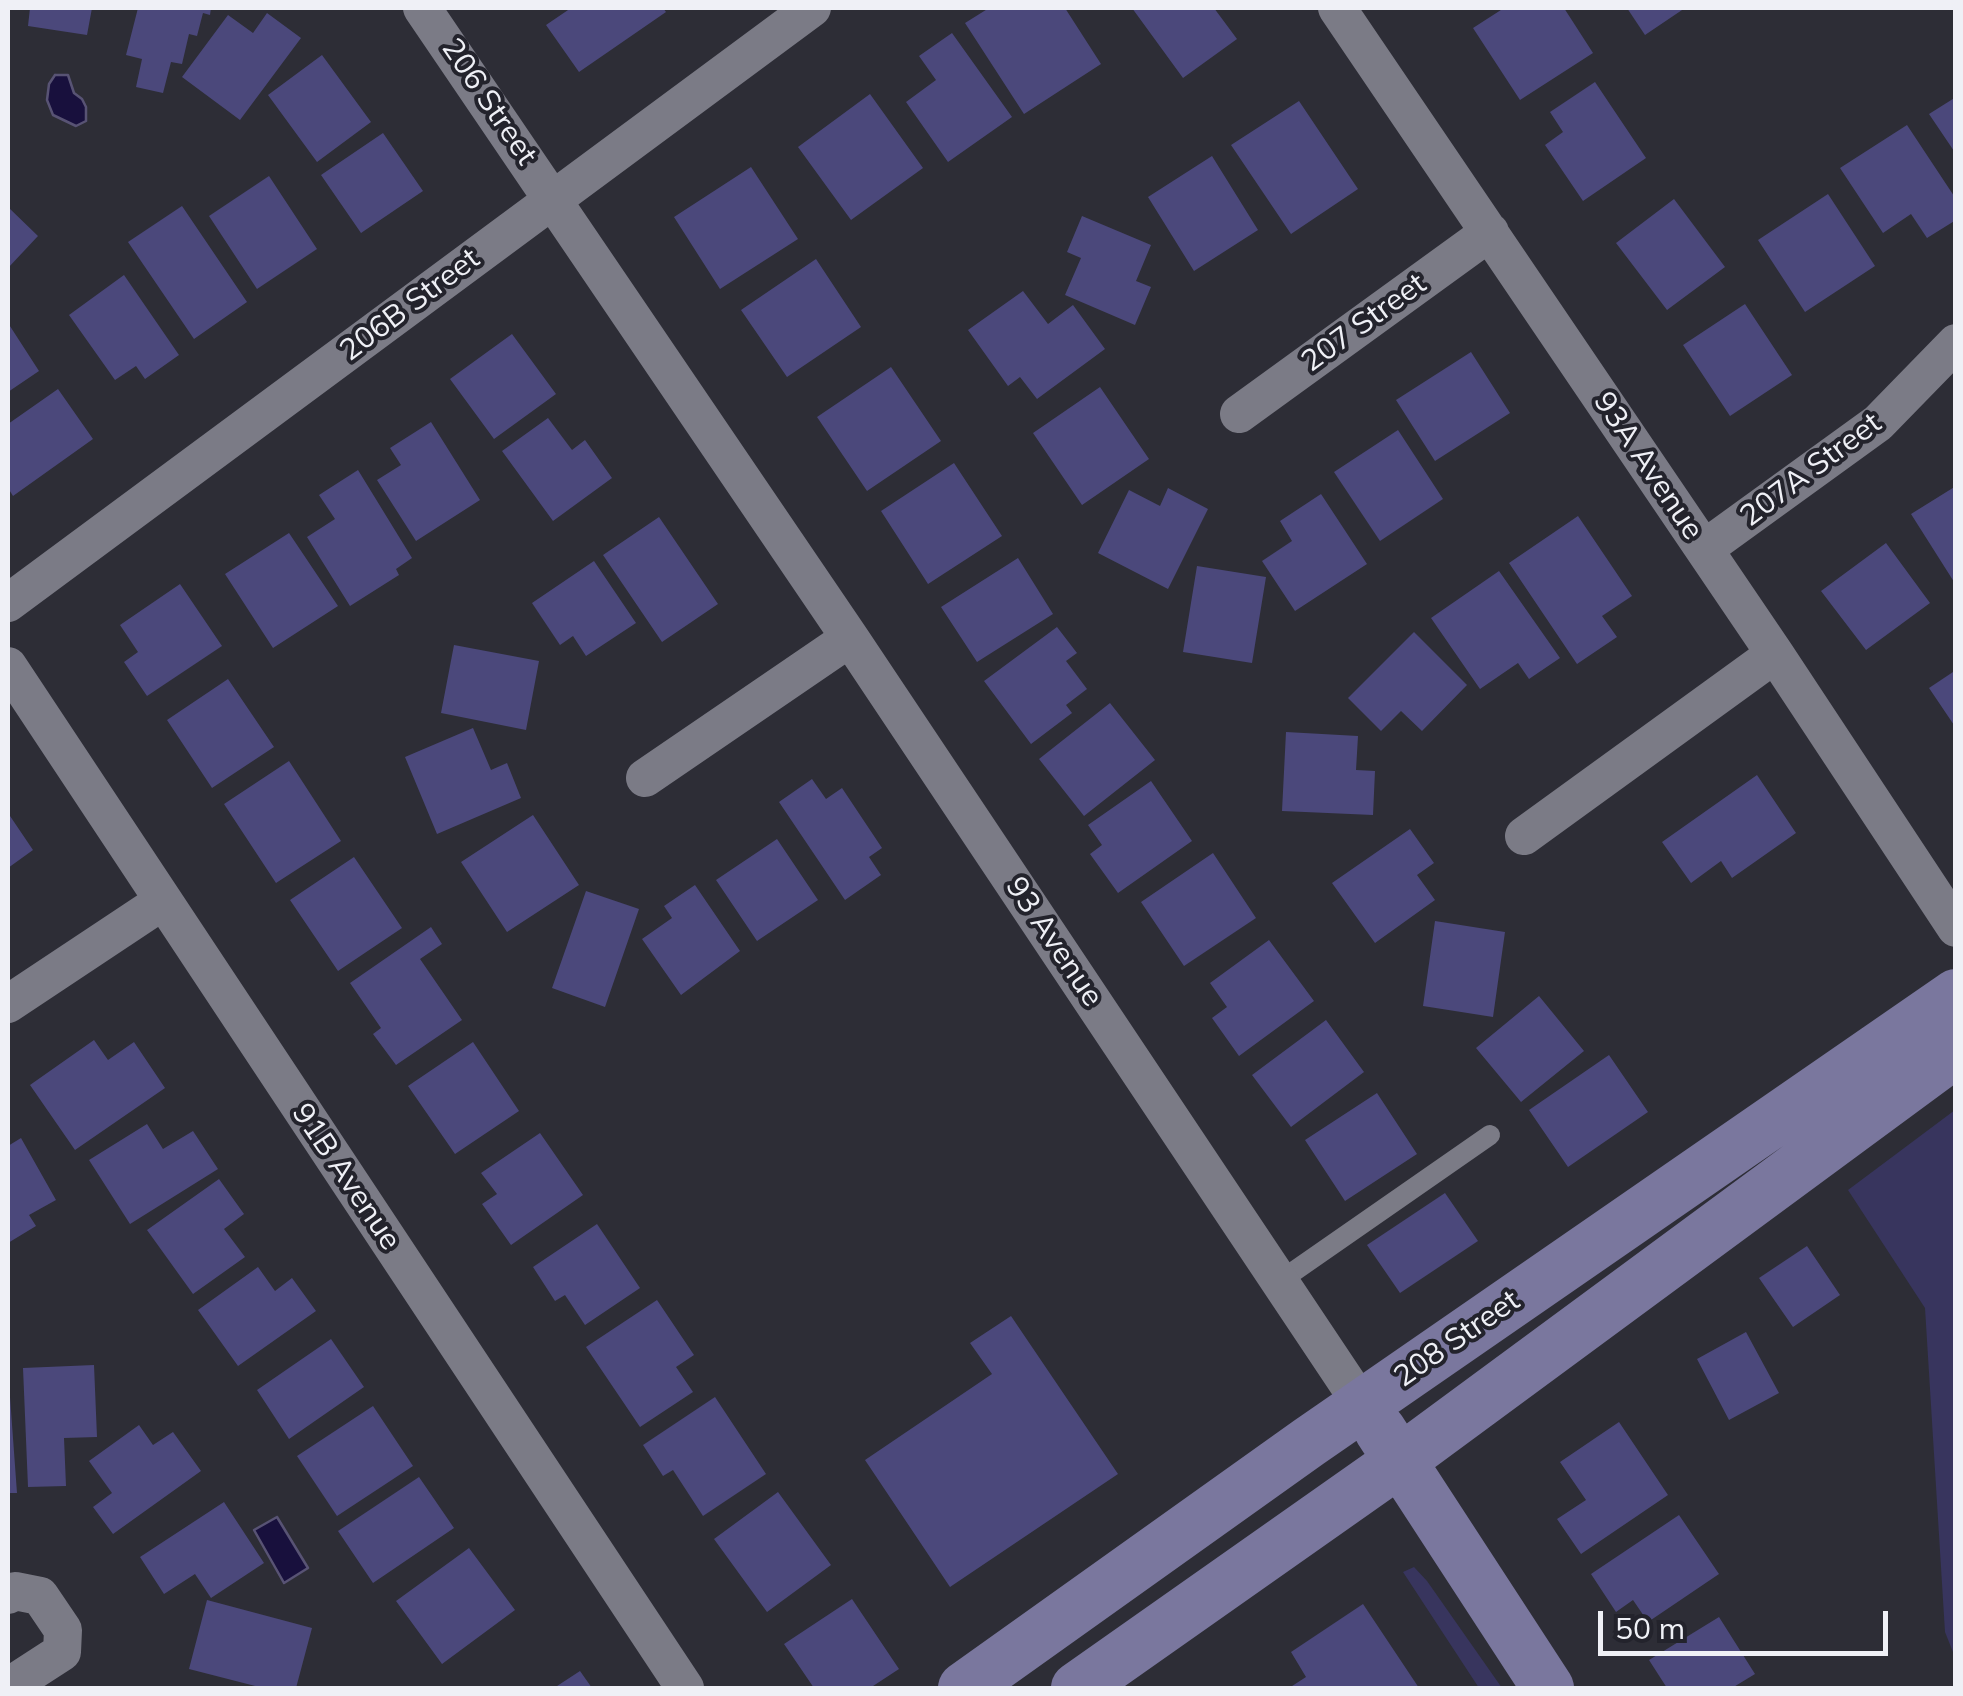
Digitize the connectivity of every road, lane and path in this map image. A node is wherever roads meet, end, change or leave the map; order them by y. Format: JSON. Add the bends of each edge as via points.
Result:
{"nodes":[{"id":1,"x":422,"y":8,"type":"edge"},
{"id":2,"x":812,"y":8,"type":"edge"},
{"id":3,"x":1351,"y":13,"type":"edge"},
{"id":4,"x":554,"y":198,"type":"junction"},
{"id":5,"x":1490,"y":232,"type":"junction"},
{"id":6,"x":1956,"y":343,"type":"edge"},
{"id":7,"x":1238,"y":414,"type":"dead end"},
{"id":8,"x":1704,"y":549,"type":"junction"},
{"id":9,"x":8,"y":603,"type":"edge"},
{"id":10,"x":850,"y":638,"type":"junction"},
{"id":11,"x":1775,"y":654,"type":"junction"},
{"id":12,"x":8,"y":666,"type":"edge"},
{"id":13,"x":645,"y":778,"type":"dead end"},
{"id":14,"x":1524,"y":836,"type":"dead end"},
{"id":15,"x":163,"y":902,"type":"junction"},
{"id":16,"x":1956,"y":928,"type":"edge"},
{"id":17,"x":1956,"y":995,"type":"edge"},
{"id":18,"x":8,"y":1004,"type":"edge"},
{"id":19,"x":1956,"y":1051,"type":"edge"},
{"id":20,"x":1490,"y":1134,"type":"dead end"},
{"id":21,"x":1280,"y":1281,"type":"junction"},
{"id":22,"x":1362,"y":1404,"type":"junction"},
{"id":23,"x":1401,"y":1460,"type":"junction"},
{"id":24,"x":8,"y":1595,"type":"edge"},
{"id":25,"x":8,"y":1686,"type":"edge"},
{"id":26,"x":686,"y":1688,"type":"edge"},
{"id":27,"x":964,"y":1688,"type":"edge"},
{"id":28,"x":1077,"y":1688,"type":"edge"},
{"id":29,"x":1548,"y":1688,"type":"edge"}],
"edges":[{"from":1,"to":4,"type":"street","name":"206 Street"},
{"from":2,"to":4,"type":"street","name":"206B Street"},
{"from":3,"to":5,"type":"street","name":"93A Avenue"},
{"from":4,"to":9,"type":"street","name":"206B Street"},
{"from":4,"to":10,"type":"street","name":"93 Avenue"},
{"from":5,"to":7,"type":"street","name":"207 Street"},
{"from":5,"to":8,"type":"street","name":"93A Avenue"},
{"from":6,"to":8,"type":"street","name":"207A Street","via":[[1878,423]]},
{"from":8,"to":11,"type":"street","name":"93A Avenue"},
{"from":10,"to":13,"type":"street"},
{"from":10,"to":21,"type":"street","name":"93 Avenue"},
{"from":11,"to":14,"type":"street"},
{"from":11,"to":16,"type":"street","name":"93A Avenue"},
{"from":12,"to":15,"type":"street","name":"91B Avenue"},
{"from":15,"to":18,"type":"street"},
{"from":15,"to":26,"type":"street","name":"91B Avenue"},
{"from":17,"to":22,"type":"main road","name":"208 Street"},
{"from":19,"to":23,"type":"main road","name":"208 Street"},
{"from":20,"to":21,"type":"lane"},
{"from":21,"to":22,"type":"street","name":"93 Avenue"},
{"from":22,"to":23,"type":"main road","name":"93 Avenue"},
{"from":22,"to":27,"type":"main road","name":"208 Street"},
{"from":23,"to":28,"type":"main road","name":"208 Street"},
{"from":23,"to":29,"type":"main road","name":"93 Avenue"},
{"from":24,"to":25,"type":"street","via":[[40,1596],[63,1630],[62,1652]]}]}
